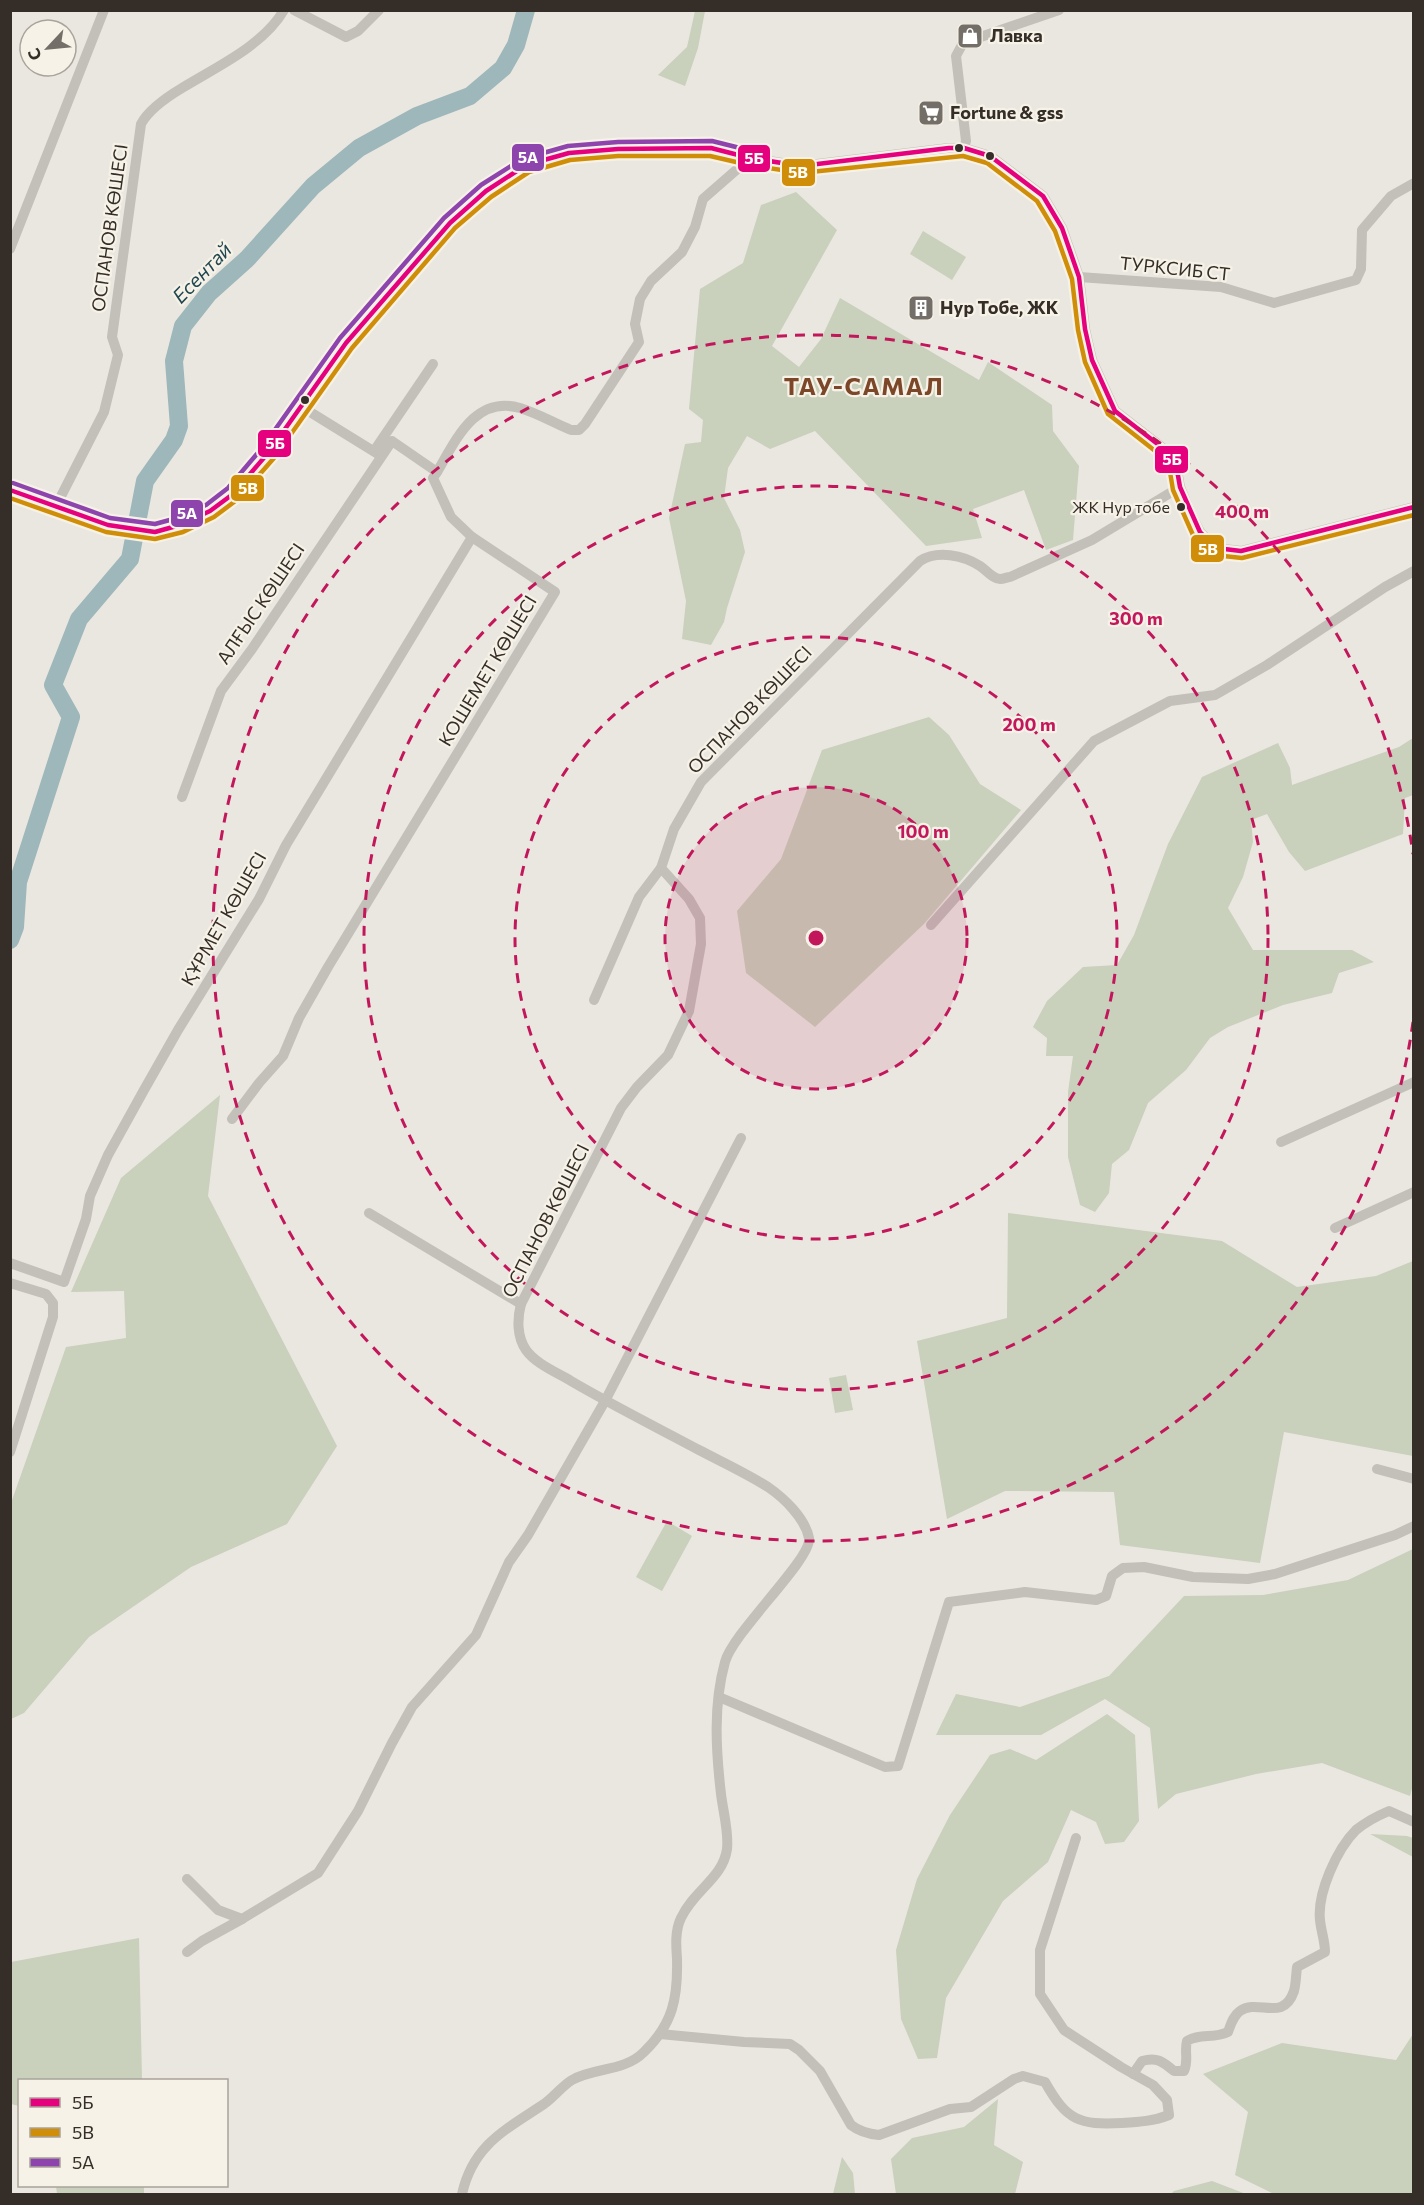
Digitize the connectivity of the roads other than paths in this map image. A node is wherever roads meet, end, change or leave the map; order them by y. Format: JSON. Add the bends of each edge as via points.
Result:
{"nodes":[{"id":1,"x":104,"y":10,"type":"edge"},
{"id":2,"x":284,"y":10,"type":"edge"},
{"id":3,"x":294,"y":10,"type":"edge"},
{"id":4,"x":379,"y":10,"type":"edge"},
{"id":5,"x":1059,"y":10,"type":"edge"},
{"id":6,"x":964,"y":148,"type":"junction"},
{"id":7,"x":750,"y":158,"type":"junction"},
{"id":8,"x":1413,"y":183,"type":"edge"},
{"id":9,"x":11,"y":244,"type":"edge"},
{"id":10,"x":1079,"y":277,"type":"junction"},
{"id":11,"x":434,"y":364,"type":"dead end"},
{"id":12,"x":302,"y":407,"type":"junction"},
{"id":13,"x":377,"y":454,"type":"junction"},
{"id":14,"x":437,"y":472,"type":"junction"},
{"id":15,"x":1180,"y":487,"type":"junction"},
{"id":16,"x":10,"y":490,"type":"edge"},
{"id":17,"x":56,"y":506,"type":"junction"},
{"id":18,"x":1413,"y":507,"type":"edge"},
{"id":19,"x":472,"y":537,"type":"junction"},
{"id":20,"x":1413,"y":571,"type":"edge"},
{"id":21,"x":182,"y":796,"type":"dead end"},
{"id":22,"x":661,"y":867,"type":"junction"},
{"id":23,"x":931,"y":925,"type":"dead end"},
{"id":24,"x":594,"y":1000,"type":"dead end"},
{"id":25,"x":1413,"y":1082,"type":"edge"},
{"id":26,"x":232,"y":1119,"type":"dead end"},
{"id":27,"x":741,"y":1138,"type":"dead end"},
{"id":28,"x":1281,"y":1142,"type":"dead end"},
{"id":29,"x":1413,"y":1192,"type":"edge"},
{"id":30,"x":369,"y":1213,"type":"dead end"},
{"id":31,"x":1335,"y":1228,"type":"dead end"},
{"id":32,"x":10,"y":1263,"type":"edge"},
{"id":33,"x":10,"y":1283,"type":"edge"},
{"id":34,"x":521,"y":1304,"type":"junction"},
{"id":35,"x":605,"y":1401,"type":"junction"},
{"id":36,"x":10,"y":1452,"type":"edge"},
{"id":37,"x":1377,"y":1469,"type":"dead end"},
{"id":38,"x":1413,"y":1479,"type":"edge"},
{"id":39,"x":1413,"y":1526,"type":"edge"},
{"id":40,"x":719,"y":1696,"type":"junction"},
{"id":41,"x":1413,"y":1822,"type":"edge"},
{"id":42,"x":1076,"y":1838,"type":"dead end"},
{"id":43,"x":187,"y":1879,"type":"dead end"},
{"id":44,"x":242,"y":1919,"type":"junction"},
{"id":45,"x":187,"y":1952,"type":"dead end"},
{"id":46,"x":660,"y":2034,"type":"junction"},
{"id":47,"x":1133,"y":2074,"type":"junction"},
{"id":48,"x":462,"y":2194,"type":"edge"}],
"edges":[{"from":1,"to":9,"type":"street"},
{"from":2,"to":17,"type":"street","name":"ОСПАНОВ КӨШЕСІ","via":[[277,23],[249,47],[166,98],[141,124],[112,337],[118,355],[104,412]]},
{"from":3,"to":4,"type":"street","via":[[346,37]]},
{"from":5,"to":6,"type":"street","via":[[963,43],[956,56]]},
{"from":6,"to":7,"type":"street","via":[[801,166]]},
{"from":6,"to":10,"type":"street","via":[[990,156],[1043,196],[1062,228]]},
{"from":7,"to":12,"type":"street","via":[[711,148],[618,149],[569,153],[526,165],[486,190],[450,223],[346,343]]},
{"from":7,"to":14,"type":"street","via":[[703,199],[682,252],[651,281],[638,307],[635,324],[639,342],[585,424],[579,430],[571,430],[519,408],[495,406],[479,412]]},
{"from":8,"to":10,"type":"street","name":"ТУРКСИБ СТ","via":[[1391,196],[1362,230],[1361,269],[1356,280],[1335,287],[1274,303],[1221,287]]},
{"from":10,"to":15,"type":"street","via":[[1085,329],[1103,387],[1115,411],[1164,448],[1177,470]]},
{"from":11,"to":13,"type":"street","name":"АЛҒЫС КӨШЕСІ"},
{"from":12,"to":13,"type":"street"},
{"from":12,"to":17,"type":"street","via":[[233,494],[210,511],[180,525],[155,532],[108,525]]},
{"from":13,"to":14,"type":"street","name":"АЛҒЫС КӨШЕСІ","via":[[392,441]]},
{"from":13,"to":21,"type":"street","name":"АЛҒЫС КӨШЕСІ","via":[[221,691]]},
{"from":14,"to":19,"type":"street","name":"КОШЕМЕТ КӨШЕСІ","via":[[433,478],[451,517]]},
{"from":15,"to":18,"type":"street","via":[[1200,532],[1216,548],[1240,551]]},
{"from":15,"to":22,"type":"street","name":"ОСПАНОВ КӨШЕСІ","via":[[1092,540],[1010,577],[1000,579],[962,558],[933,554],[920,561],[701,782],[674,829]]},
{"from":16,"to":17,"type":"street"},
{"from":19,"to":26,"type":"street","name":"КОШЕМЕТ КӨШЕСІ","via":[[555,592],[328,967],[283,1056]]},
{"from":19,"to":32,"type":"street","name":"ҚҰРМЕТ КӨШЕСІ","via":[[286,845],[259,899],[195,1001],[108,1155],[90,1196],[64,1282]]},
{"from":20,"to":23,"type":"street","via":[[1215,695],[1170,701],[1094,741]]},
{"from":22,"to":24,"type":"street","via":[[639,897]]},
{"from":22,"to":34,"type":"street","name":"ОСПАНОВ КӨШЕСІ","via":[[700,918],[701,944],[689,1011],[668,1055],[621,1108]]},
{"from":25,"to":28,"type":"street"},
{"from":27,"to":35,"type":"street"},
{"from":29,"to":31,"type":"street"},
{"from":30,"to":34,"type":"street"},
{"from":33,"to":36,"type":"street","via":[[46,1294],[53,1303],[53,1317]]},
{"from":34,"to":35,"type":"street","name":"ОСПАНОВ КӨШЕСІ","via":[[517,1320],[524,1348],[535,1360]]},
{"from":35,"to":40,"type":"street","name":"ОСПАНОВ КӨШЕСІ","via":[[769,1488],[798,1515],[809,1540],[798,1562],[736,1639],[725,1660]]},
{"from":35,"to":44,"type":"street","via":[[509,1562],[476,1635],[412,1707],[358,1810],[318,1873]]},
{"from":37,"to":38,"type":"street"},
{"from":39,"to":40,"type":"street","via":[[1275,1574],[1248,1579],[1123,1568],[1112,1576],[1106,1596],[1096,1600],[1025,1592],[949,1602],[898,1766],[885,1767]]},
{"from":40,"to":46,"type":"street","name":"ОСПАНОВ КӨШЕСІ","via":[[717,1762],[728,1846],[722,1868],[698,1892],[681,1919],[676,1940],[678,1978],[672,2016]]},
{"from":41,"to":47,"type":"street","via":[[1389,1811],[1375,1817],[1356,1831],[1337,1857],[1322,1894],[1320,1920],[1325,1952],[1297,1967],[1293,1992],[1285,2006],[1241,2010],[1228,2032],[1187,2040],[1188,2061],[1184,2071],[1174,2071],[1155,2058],[1142,2061]]},
{"from":42,"to":47,"type":"street","via":[[1040,1950],[1040,1994],[1064,2030]]},
{"from":43,"to":44,"type":"street","via":[[218,1910]]},
{"from":44,"to":45,"type":"street"},
{"from":46,"to":47,"type":"street","via":[[790,2044],[820,2071],[851,2125],[879,2135],[950,2109],[971,2107],[1023,2076],[1045,2082],[1061,2108],[1091,2124],[1156,2120],[1169,2115],[1167,2100],[1153,2085]]},
{"from":46,"to":48,"type":"street","name":"ОСПАНОВ КӨШЕСІ","via":[[642,2055],[620,2067],[571,2080],[547,2102],[492,2139],[466,2176]]}]}
